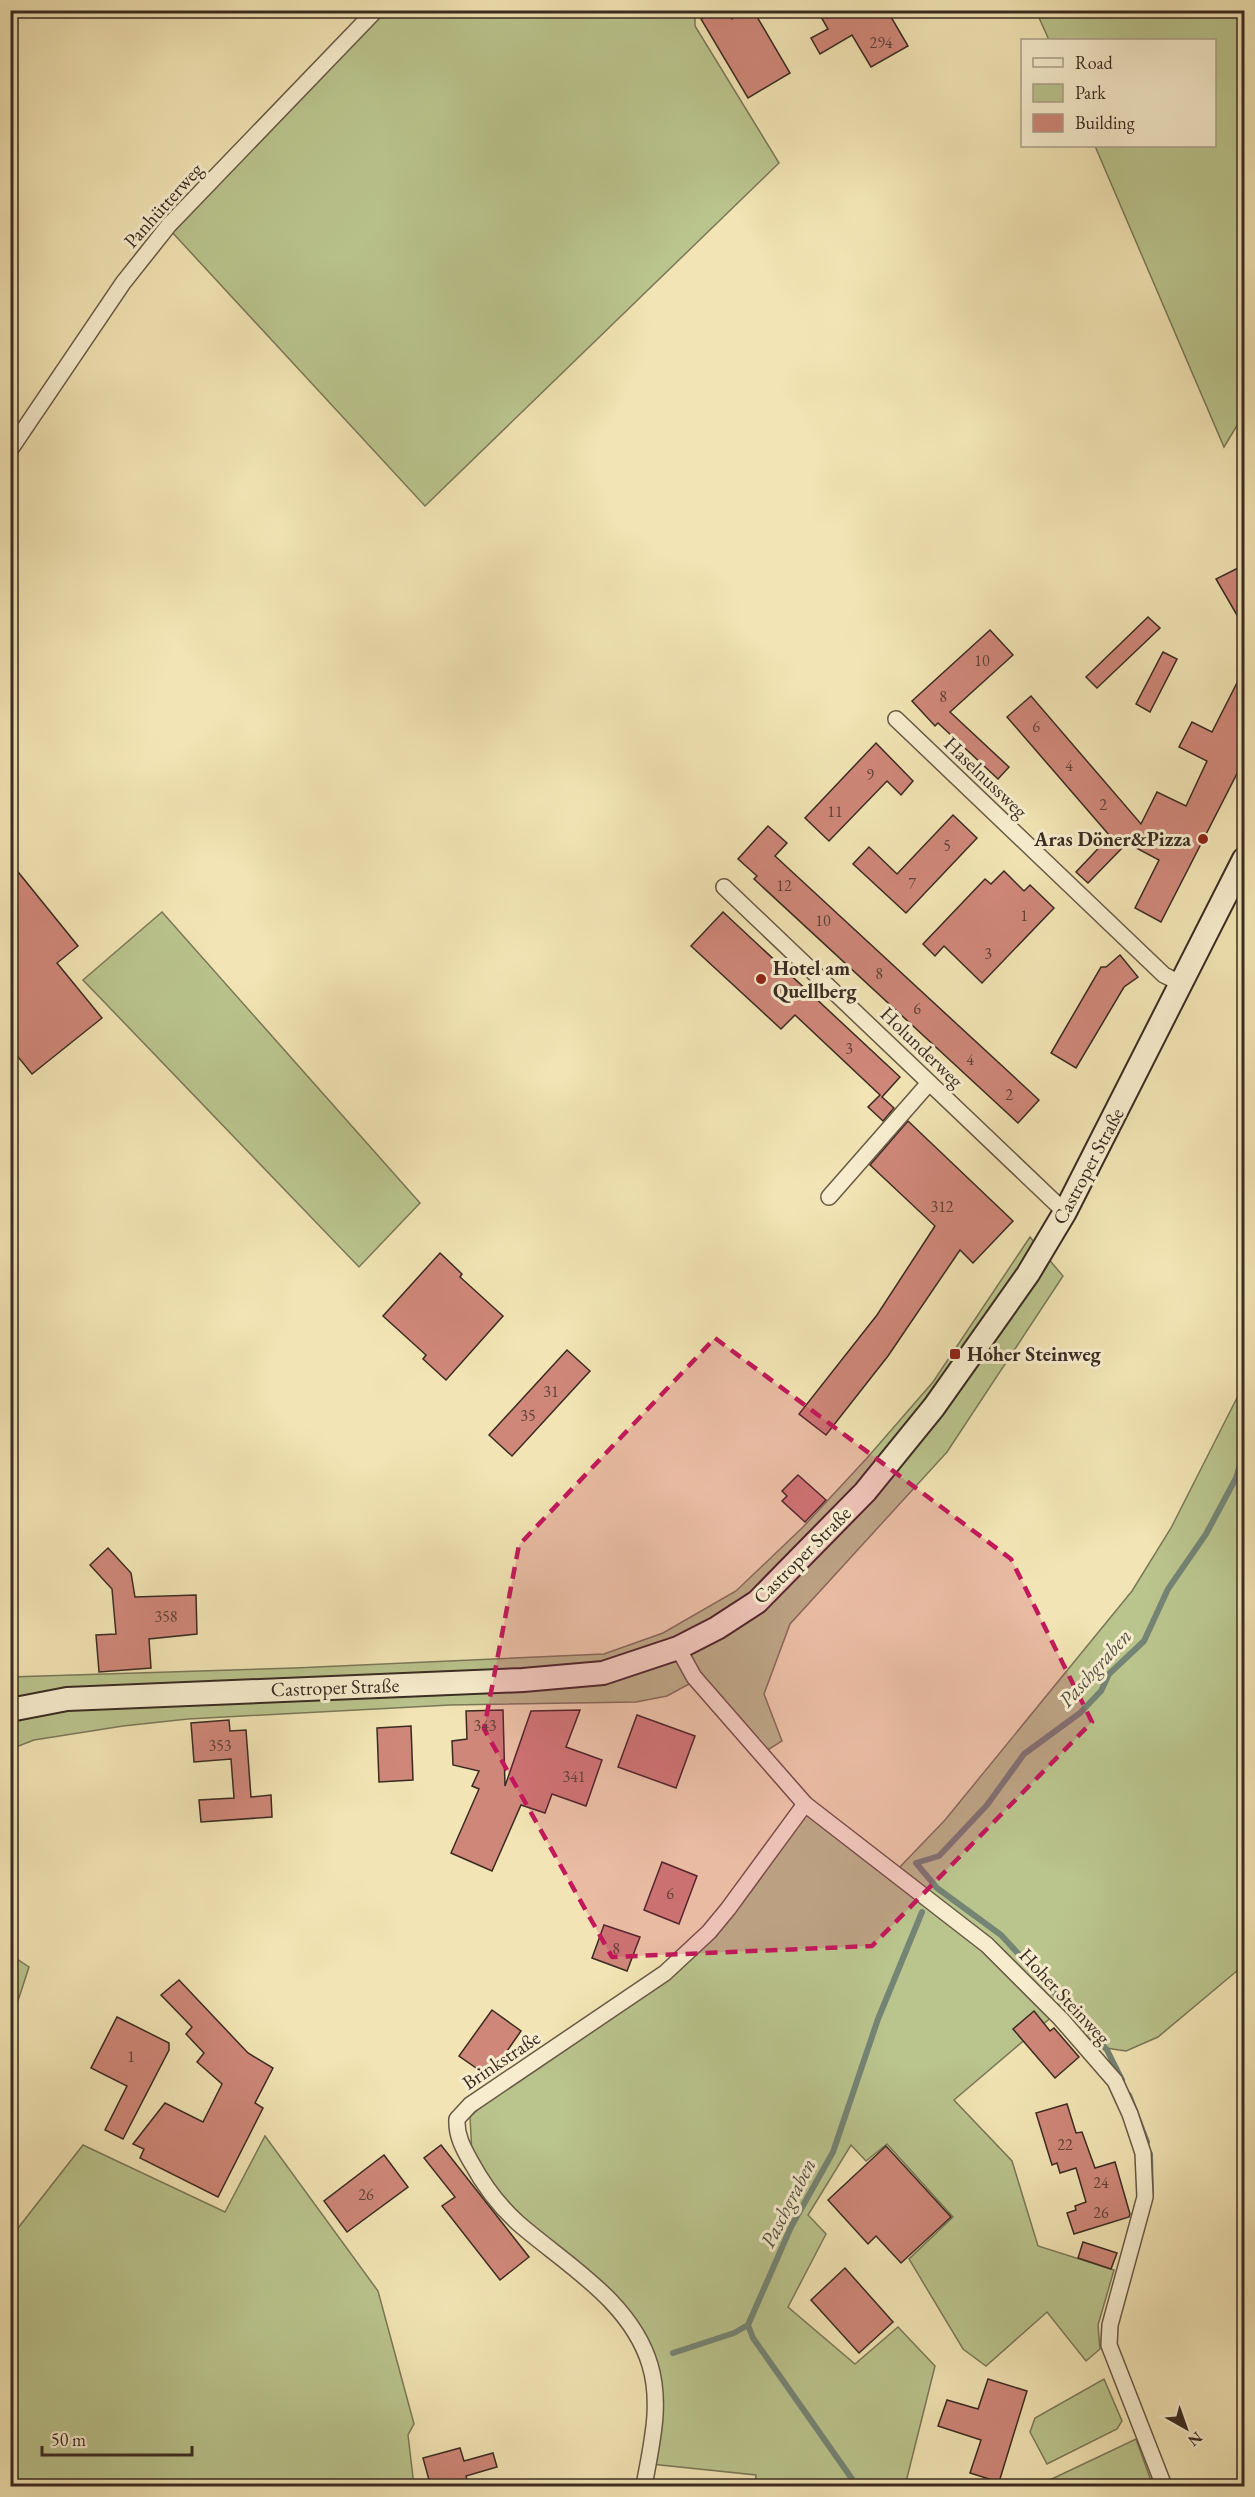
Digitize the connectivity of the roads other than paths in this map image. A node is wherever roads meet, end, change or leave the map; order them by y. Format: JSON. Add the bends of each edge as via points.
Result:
{"nodes":[{"id":1,"x":376,"y":10,"type":"edge"},
{"id":2,"x":10,"y":450,"type":"edge"},
{"id":3,"x":896,"y":719,"type":"dead end"},
{"id":4,"x":1245,"y":859,"type":"edge"},
{"id":5,"x":724,"y":887,"type":"dead end"},
{"id":6,"x":1182,"y":984,"type":"junction"},
{"id":7,"x":929,"y":1083,"type":"junction"},
{"id":8,"x":829,"y":1197,"type":"dead end"},
{"id":9,"x":1065,"y":1212,"type":"junction"},
{"id":10,"x":678,"y":1648,"type":"junction"},
{"id":11,"x":10,"y":1710,"type":"edge"},
{"id":12,"x":806,"y":1804,"type":"junction"},
{"id":13,"x":644,"y":2487,"type":"edge"},
{"id":14,"x":1164,"y":2487,"type":"edge"}],
"edges":[{"from":1,"to":2,"type":"street","name":"Panhütterweg","via":[[169,225],[123,283]]},
{"from":3,"to":6,"type":"street","name":"Haselnussweg","via":[[1164,975]]},
{"from":4,"to":6,"type":"main road","name":"Castroper Straße"},
{"from":5,"to":7,"type":"street","name":"Holunderweg"},
{"from":6,"to":9,"type":"main road","name":"Castroper Straße"},
{"from":7,"to":8,"type":"street"},
{"from":7,"to":9,"type":"street","name":"Holunderweg"},
{"from":9,"to":10,"type":"main road","name":"Castroper Straße","via":[[1028,1274],[948,1388],[865,1492],[757,1602]]},
{"from":10,"to":11,"type":"main road","name":"Castroper Straße","via":[[603,1673],[523,1680],[67,1699]]},
{"from":10,"to":12,"type":"street","name":"Hoher Steinweg","via":[[694,1677]]},
{"from":12,"to":13,"type":"street","name":"Brinkstraße","via":[[728,1909],[693,1948],[665,1973],[470,2105],[457,2119],[459,2137],[487,2187],[518,2222],[602,2294],[638,2338],[650,2364],[656,2397]]},
{"from":12,"to":14,"type":"street","name":"Hoher Steinweg","via":[[987,1945],[1061,2019],[1115,2081],[1143,2153],[1145,2197],[1110,2325],[1109,2345]]}]}
